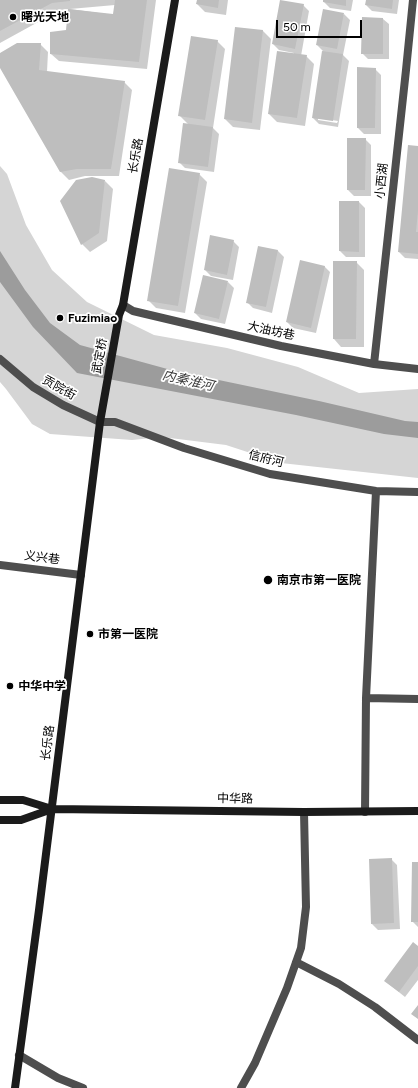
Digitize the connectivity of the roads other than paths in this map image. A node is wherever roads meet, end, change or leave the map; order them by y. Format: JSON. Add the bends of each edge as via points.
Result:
{"nodes":[{"id":1,"x":175,"y":0,"type":"edge"},
{"id":2,"x":413,"y":0,"type":"edge"},
{"id":3,"x":123,"y":305,"type":"junction"},
{"id":4,"x":119,"y":315,"type":"joint"},
{"id":5,"x":0,"y":359,"type":"edge"},
{"id":6,"x":374,"y":364,"type":"junction"},
{"id":7,"x":418,"y":369,"type":"edge"},
{"id":8,"x":104,"y":401,"type":"joint"},
{"id":9,"x":100,"y":422,"type":"junction"},
{"id":10,"x":115,"y":422,"type":"joint"},
{"id":11,"x":376,"y":491,"type":"junction"},
{"id":12,"x":418,"y":492,"type":"edge"},
{"id":13,"x":0,"y":565,"type":"edge"},
{"id":14,"x":81,"y":575,"type":"junction"},
{"id":15,"x":366,"y":698,"type":"junction"},
{"id":16,"x":418,"y":699,"type":"edge"},
{"id":17,"x":0,"y":800,"type":"edge"},
{"id":18,"x":52,"y":809,"type":"junction"},
{"id":19,"x":418,"y":811,"type":"edge"},
{"id":20,"x":304,"y":812,"type":"junction"},
{"id":21,"x":365,"y":812,"type":"junction"},
{"id":22,"x":0,"y":820,"type":"edge"},
{"id":23,"x":296,"y":962,"type":"junction"},
{"id":24,"x":418,"y":1040,"type":"edge"},
{"id":25,"x":19,"y":1055,"type":"junction"},
{"id":26,"x":14,"y":1088,"type":"edge"},
{"id":27,"x":82,"y":1088,"type":"edge"},
{"id":28,"x":241,"y":1088,"type":"edge"}],
"edges":[{"from":1,"to":3,"type":"main road","name":"长乐路"},
{"from":2,"to":6,"type":"street","name":"小西湖"},
{"from":3,"to":4,"type":"main road","name":"长乐路"},
{"from":3,"to":6,"type":"street","name":"大油坊巷","via":[[133,311]]},
{"from":4,"to":8,"type":"main road","name":"武定桥"},
{"from":5,"to":9,"type":"street","name":"贡院街","via":[[33,387],[63,405]]},
{"from":6,"to":7,"type":"street","name":"大油坊巷"},
{"from":8,"to":9,"type":"main road","name":"长乐路"},
{"from":9,"to":10,"type":"street","name":"贡院街"},
{"from":9,"to":14,"type":"main road","name":"长乐路"},
{"from":10,"to":11,"type":"street","name":"信府河","via":[[184,448],[270,474]]},
{"from":11,"to":12,"type":"street","name":"信府河"},
{"from":11,"to":15,"type":"street"},
{"from":13,"to":14,"type":"street","name":"义兴巷"},
{"from":14,"to":18,"type":"main road","name":"长乐路"},
{"from":15,"to":16,"type":"street"},
{"from":15,"to":21,"type":"street"},
{"from":17,"to":18,"type":"main road","name":"中华路","via":[[23,800]]},
{"from":18,"to":20,"type":"main road","name":"中华路"},
{"from":18,"to":22,"type":"main road","name":"中华路","via":[[21,820]]},
{"from":18,"to":25,"type":"main road","name":"长乐路"},
{"from":19,"to":21,"type":"main road","name":"中华路"},
{"from":20,"to":21,"type":"main road","name":"中华路"},
{"from":20,"to":23,"type":"street","via":[[306,907],[301,948]]},
{"from":23,"to":24,"type":"street","via":[[339,984],[375,1007]]},
{"from":23,"to":28,"type":"street","via":[[255,1063]]},
{"from":25,"to":26,"type":"main road","name":"长乐路"},
{"from":25,"to":27,"type":"street","via":[[58,1078]]}]}
